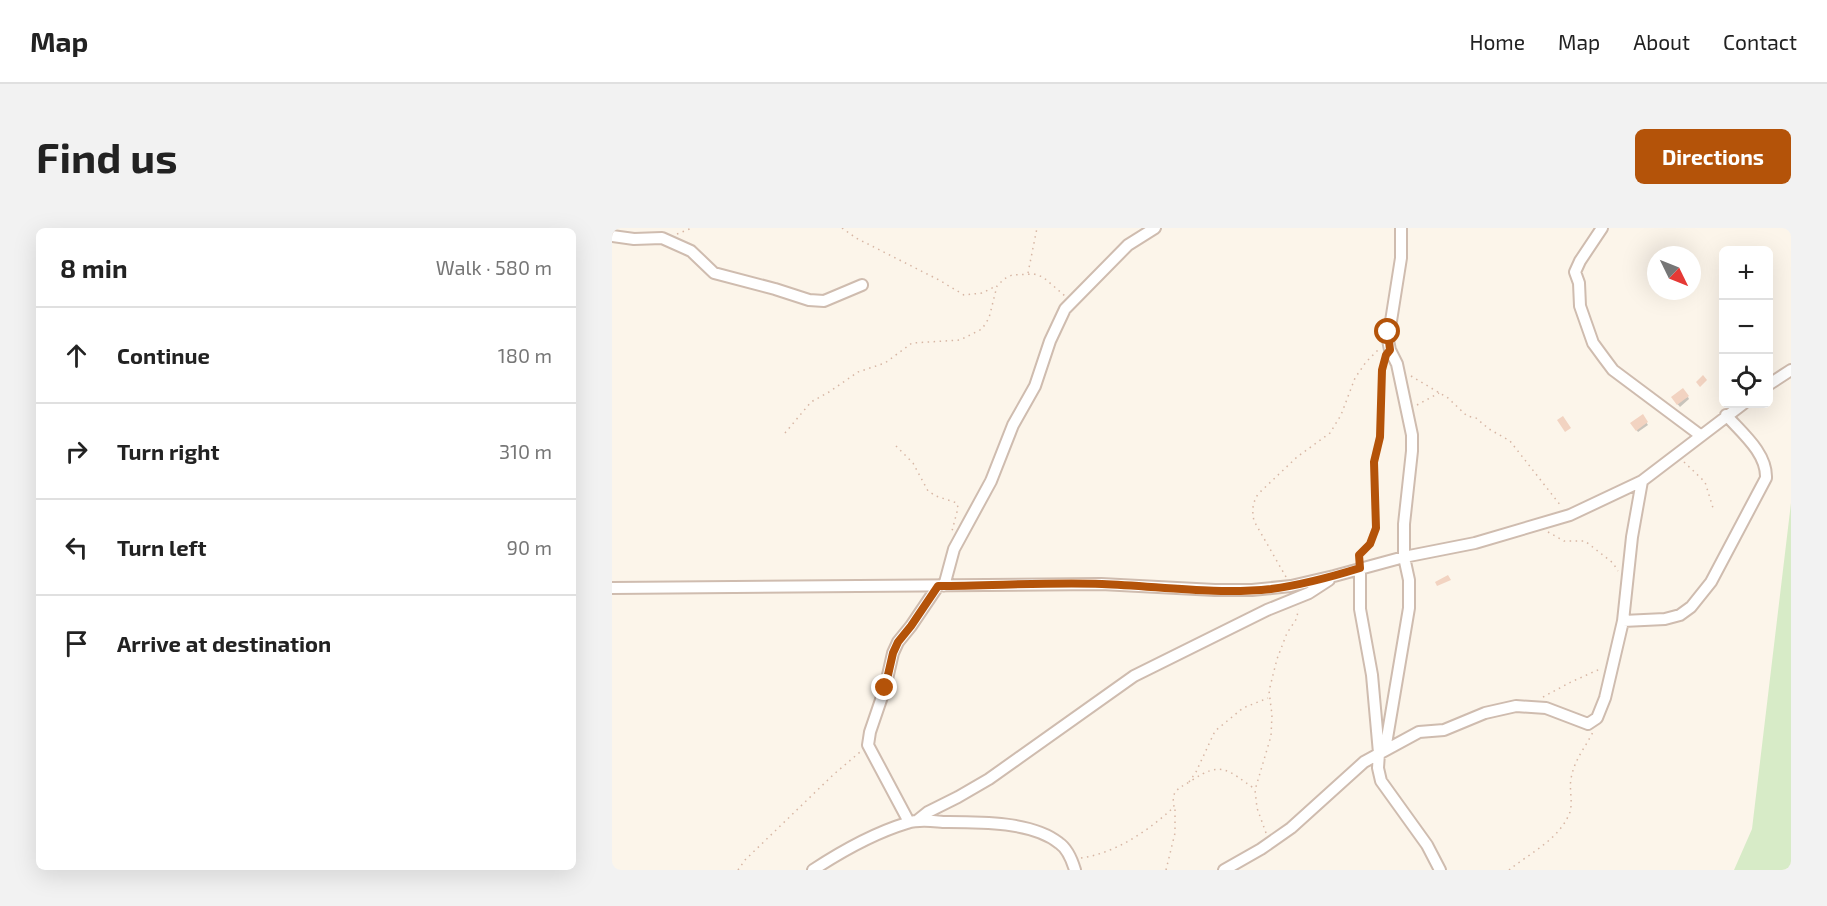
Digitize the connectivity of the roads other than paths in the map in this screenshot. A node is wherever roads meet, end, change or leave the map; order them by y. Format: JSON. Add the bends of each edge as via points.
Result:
{"nodes":[{"id":1,"x":616,"y":228,"type":"edge"},
{"id":2,"x":1155,"y":228,"type":"edge"},
{"id":3,"x":1401,"y":228,"type":"edge"},
{"id":4,"x":1602,"y":228,"type":"edge"},
{"id":5,"x":612,"y":234,"type":"edge"},
{"id":6,"x":862,"y":285,"type":"dead end"},
{"id":7,"x":1791,"y":370,"type":"edge"},
{"id":8,"x":1773,"y":382,"type":"edge"},
{"id":9,"x":1737,"y":408,"type":"edge"},
{"id":10,"x":1726,"y":415,"type":"junction"},
{"id":11,"x":1700,"y":435,"type":"junction"},
{"id":12,"x":1642,"y":481,"type":"junction"},
{"id":13,"x":1404,"y":557,"type":"junction"},
{"id":14,"x":1360,"y":568,"type":"junction"},
{"id":15,"x":1334,"y":576,"type":"junction"},
{"id":16,"x":941,"y":586,"type":"junction"},
{"id":17,"x":612,"y":588,"type":"edge"},
{"id":18,"x":1623,"y":621,"type":"junction"},
{"id":19,"x":1382,"y":752,"type":"junction"},
{"id":20,"x":913,"y":821,"type":"junction"},
{"id":21,"x":813,"y":870,"type":"edge"},
{"id":22,"x":1075,"y":870,"type":"edge"},
{"id":23,"x":1224,"y":870,"type":"edge"},
{"id":24,"x":1440,"y":870,"type":"edge"}],
"edges":[{"from":1,"to":5,"type":"street"},
{"from":2,"to":16,"type":"street","via":[[1128,245],[1070,301],[991,481],[954,549]]},
{"from":3,"to":13,"type":"street","via":[[1401,258],[1389,345],[1397,364],[1412,435]]},
{"from":4,"to":11,"type":"street","via":[[1575,272],[1580,306],[1593,343],[1613,369]]},
{"from":5,"to":6,"type":"street","via":[[634,239],[662,238],[691,251],[714,273],[809,300],[824,301]]},
{"from":7,"to":8,"type":"street"},
{"from":9,"to":10,"type":"street"},
{"from":10,"to":11,"type":"street"},
{"from":10,"to":18,"type":"street","via":[[1762,458],[1767,477],[1711,582],[1691,608],[1665,619]]},
{"from":11,"to":12,"type":"street"},
{"from":12,"to":13,"type":"street","via":[[1569,516],[1475,543]]},
{"from":12,"to":18,"type":"street"},
{"from":13,"to":14,"type":"street"},
{"from":13,"to":19,"type":"street","via":[[1409,608]]},
{"from":14,"to":15,"type":"street"},
{"from":14,"to":19,"type":"street","via":[[1360,609]]},
{"from":15,"to":16,"type":"street","via":[[1252,590],[1101,584]]},
{"from":15,"to":20,"type":"street","via":[[1297,598],[1134,676],[989,779]]},
{"from":16,"to":17,"type":"street"},
{"from":16,"to":20,"type":"street","via":[[898,642],[868,745]]},
{"from":18,"to":19,"type":"street","via":[[1605,698],[1593,723],[1546,708],[1502,708],[1444,730],[1419,732]]},
{"from":19,"to":23,"type":"street","via":[[1364,762],[1291,828]]},
{"from":19,"to":24,"type":"street","via":[[1378,768],[1381,781]]},
{"from":20,"to":21,"type":"street","via":[[862,842]]},
{"from":20,"to":22,"type":"street","via":[[982,823],[1036,831],[1058,841]]}]}
